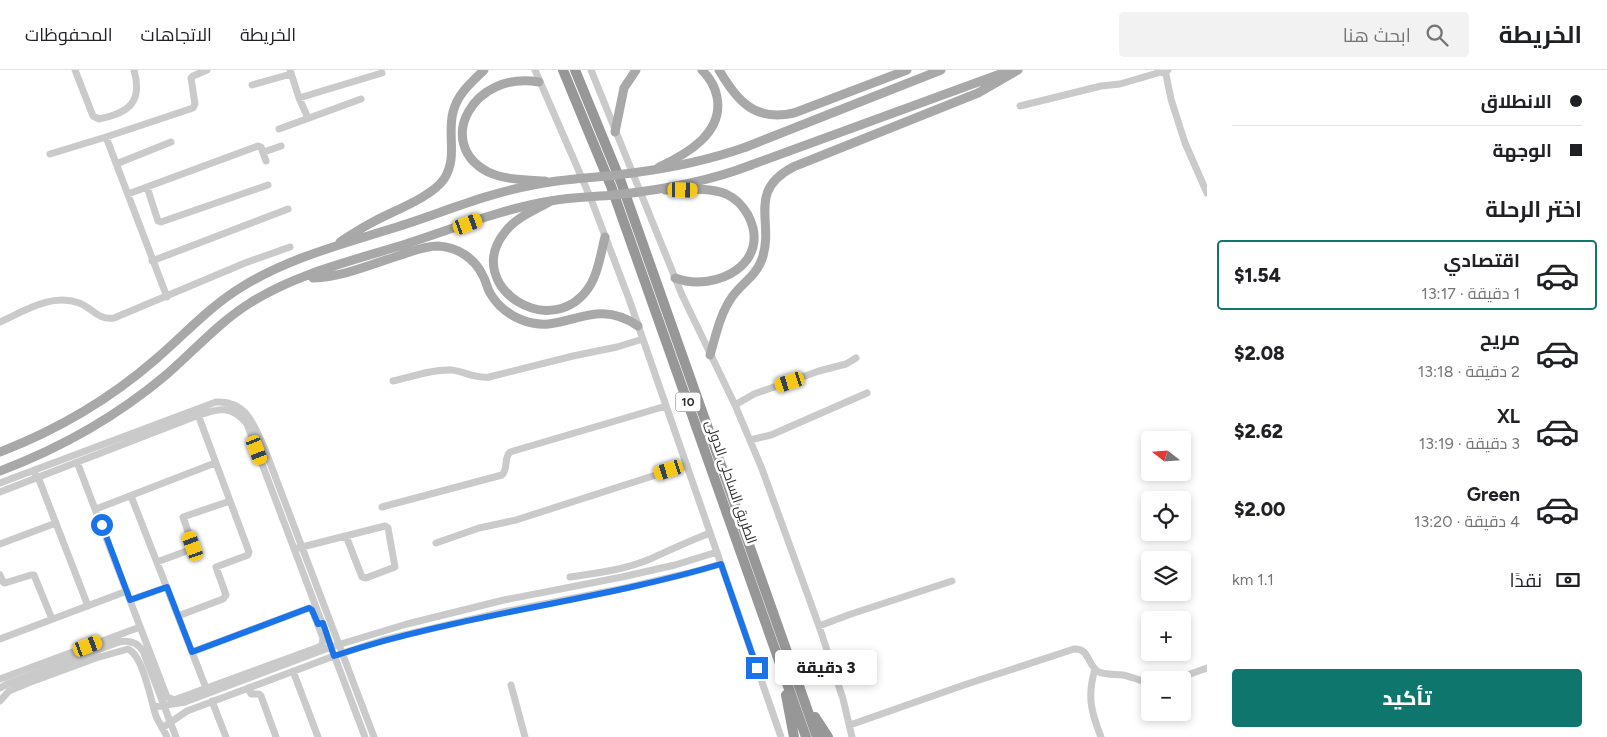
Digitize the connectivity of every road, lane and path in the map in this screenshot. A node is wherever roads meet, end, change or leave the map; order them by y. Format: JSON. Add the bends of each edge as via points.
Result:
{"nodes":[{"id":1,"x":75,"y":70,"type":"edge"},
{"id":2,"x":134,"y":70,"type":"edge"},
{"id":3,"x":207,"y":70,"type":"edge"},
{"id":4,"x":484,"y":70,"type":"edge"},
{"id":5,"x":534,"y":70,"type":"edge"},
{"id":6,"x":563,"y":70,"type":"edge"},
{"id":7,"x":575,"y":70,"type":"edge"},
{"id":8,"x":591,"y":70,"type":"edge"},
{"id":9,"x":636,"y":70,"type":"edge"},
{"id":10,"x":702,"y":70,"type":"edge"},
{"id":11,"x":719,"y":70,"type":"edge"},
{"id":12,"x":908,"y":70,"type":"edge"},
{"id":13,"x":941,"y":70,"type":"edge"},
{"id":14,"x":1011,"y":70,"type":"edge"},
{"id":15,"x":1018,"y":70,"type":"edge"},
{"id":16,"x":1166,"y":70,"type":"edge"},
{"id":17,"x":291,"y":72,"type":"edge"},
{"id":18,"x":382,"y":73,"type":"dead end"},
{"id":19,"x":539,"y":82,"type":"junction"},
{"id":20,"x":252,"y":85,"type":"dead end"},
{"id":21,"x":299,"y":98,"type":"junction"},
{"id":22,"x":361,"y":99,"type":"dead end"},
{"id":23,"x":1020,"y":106,"type":"dead end"},
{"id":24,"x":308,"y":118,"type":"junction"},
{"id":25,"x":280,"y":129,"type":"dead end"},
{"id":26,"x":615,"y":132,"type":"junction"},
{"id":27,"x":106,"y":137,"type":"junction"},
{"id":28,"x":171,"y":142,"type":"dead end"},
{"id":29,"x":281,"y":146,"type":"dead end"},
{"id":30,"x":264,"y":152,"type":"junction"},
{"id":31,"x":50,"y":154,"type":"dead end"},
{"id":32,"x":266,"y":161,"type":"dead end"},
{"id":33,"x":116,"y":164,"type":"junction"},
{"id":34,"x":650,"y":171,"type":"junction"},
{"id":35,"x":1204,"y":175,"type":"edge"},
{"id":36,"x":549,"y":182,"type":"junction"},
{"id":37,"x":268,"y":185,"type":"dead end"},
{"id":38,"x":147,"y":187,"type":"junction"},
{"id":39,"x":652,"y":190,"type":"junction"},
{"id":40,"x":1207,"y":193,"type":"edge"},
{"id":41,"x":128,"y":194,"type":"junction"},
{"id":42,"x":552,"y":200,"type":"junction"},
{"id":43,"x":288,"y":209,"type":"dead end"},
{"id":44,"x":605,"y":236,"type":"junction"},
{"id":45,"x":290,"y":247,"type":"dead end"},
{"id":46,"x":333,"y":248,"type":"junction"},
{"id":47,"x":152,"y":261,"type":"junction"},
{"id":48,"x":300,"y":278,"type":"junction"},
{"id":49,"x":675,"y":278,"type":"junction"},
{"id":50,"x":167,"y":297,"type":"junction"},
{"id":51,"x":0,"y":322,"type":"edge"},
{"id":52,"x":638,"y":326,"type":"junction"},
{"id":53,"x":643,"y":339,"type":"junction"},
{"id":54,"x":710,"y":354,"type":"junction"},
{"id":55,"x":856,"y":358,"type":"dead end"},
{"id":56,"x":393,"y":381,"type":"dead end"},
{"id":57,"x":867,"y":393,"type":"dead end"},
{"id":58,"x":735,"y":405,"type":"junction"},
{"id":59,"x":666,"y":406,"type":"junction"},
{"id":60,"x":197,"y":412,"type":"junction"},
{"id":61,"x":750,"y":440,"type":"junction"},
{"id":62,"x":0,"y":452,"type":"edge"},
{"id":63,"x":77,"y":462,"type":"junction"},
{"id":64,"x":215,"y":463,"type":"junction"},
{"id":65,"x":687,"y":464,"type":"junction"},
{"id":66,"x":0,"y":471,"type":"edge"},
{"id":67,"x":32,"y":471,"type":"junction"},
{"id":68,"x":38,"y":478,"type":"junction"},
{"id":69,"x":0,"y":484,"type":"edge"},
{"id":70,"x":0,"y":492,"type":"edge"},
{"id":71,"x":131,"y":496,"type":"junction"},
{"id":72,"x":230,"y":500,"type":"junction"},
{"id":73,"x":382,"y":508,"type":"dead end"},
{"id":74,"x":96,"y":509,"type":"junction"},
{"id":75,"x":56,"y":523,"type":"junction"},
{"id":76,"x":710,"y":533,"type":"junction"},
{"id":77,"x":346,"y":536,"type":"junction"},
{"id":78,"x":436,"y":543,"type":"dead end"},
{"id":79,"x":0,"y":544,"type":"edge"},
{"id":80,"x":298,"y":548,"type":"junction"},
{"id":81,"x":717,"y":552,"type":"junction"},
{"id":82,"x":701,"y":557,"type":"junction"},
{"id":83,"x":157,"y":562,"type":"junction"},
{"id":84,"x":721,"y":564,"type":"junction"},
{"id":85,"x":675,"y":565,"type":"junction"},
{"id":86,"x":704,"y":568,"type":"junction"},
{"id":87,"x":0,"y":575,"type":"edge"},
{"id":88,"x":678,"y":576,"type":"junction"},
{"id":89,"x":570,"y":577,"type":"dead end"},
{"id":90,"x":952,"y":581,"type":"dead end"},
{"id":91,"x":167,"y":587,"type":"junction"},
{"id":92,"x":127,"y":591,"type":"junction"},
{"id":93,"x":130,"y":600,"type":"junction"},
{"id":94,"x":88,"y":606,"type":"junction"},
{"id":95,"x":178,"y":616,"type":"junction"},
{"id":96,"x":52,"y":619,"type":"junction"},
{"id":97,"x":320,"y":624,"type":"junction"},
{"id":98,"x":407,"y":624,"type":"junction"},
{"id":99,"x":819,"y":626,"type":"junction"},
{"id":100,"x":140,"y":627,"type":"junction"},
{"id":101,"x":409,"y":633,"type":"junction"},
{"id":102,"x":123,"y":637,"type":"junction"},
{"id":103,"x":0,"y":639,"type":"edge"},
{"id":104,"x":335,"y":646,"type":"junction"},
{"id":105,"x":192,"y":652,"type":"junction"},
{"id":106,"x":312,"y":652,"type":"junction"},
{"id":107,"x":342,"y":654,"type":"junction"},
{"id":108,"x":94,"y":655,"type":"junction"},
{"id":109,"x":334,"y":656,"type":"junction"},
{"id":110,"x":149,"y":659,"type":"junction"},
{"id":111,"x":1207,"y":668,"type":"edge"},
{"id":112,"x":782,"y":669,"type":"junction"},
{"id":113,"x":1094,"y":669,"type":"junction"},
{"id":114,"x":293,"y":671,"type":"junction"},
{"id":115,"x":1191,"y":673,"type":"edge"},
{"id":116,"x":0,"y":680,"type":"edge"},
{"id":117,"x":1141,"y":680,"type":"edge"},
{"id":118,"x":511,"y":685,"type":"dead end"},
{"id":119,"x":206,"y":688,"type":"junction"},
{"id":120,"x":248,"y":688,"type":"junction"},
{"id":121,"x":1,"y":689,"type":"edge"},
{"id":122,"x":0,"y":701,"type":"edge"},
{"id":123,"x":212,"y":701,"type":"junction"},
{"id":124,"x":163,"y":705,"type":"junction"},
{"id":125,"x":154,"y":708,"type":"junction"},
{"id":126,"x":808,"y":710,"type":"junction"},
{"id":127,"x":170,"y":723,"type":"junction"},
{"id":128,"x":850,"y":725,"type":"junction"},
{"id":129,"x":162,"y":728,"type":"junction"},
{"id":130,"x":167,"y":737,"type":"edge"},
{"id":131,"x":176,"y":737,"type":"edge"},
{"id":132,"x":226,"y":737,"type":"edge"},
{"id":133,"x":276,"y":737,"type":"edge"},
{"id":134,"x":318,"y":737,"type":"edge"},
{"id":135,"x":365,"y":737,"type":"edge"},
{"id":136,"x":374,"y":737,"type":"edge"},
{"id":137,"x":525,"y":737,"type":"edge"},
{"id":138,"x":781,"y":737,"type":"edge"},
{"id":139,"x":794,"y":737,"type":"edge"},
{"id":140,"x":806,"y":737,"type":"edge"},
{"id":141,"x":818,"y":737,"type":"edge"},
{"id":142,"x":828,"y":737,"type":"edge"},
{"id":143,"x":852,"y":737,"type":"edge"},
{"id":144,"x":1102,"y":737,"type":"edge"}],
"edges":[{"from":1,"to":2,"type":"street","via":[[93,116],[99,119],[128,109],[133,103],[138,89]]},
{"from":3,"to":27,"type":"street","via":[[191,78],[193,108]]},
{"from":4,"to":46,"type":"main road","via":[[465,88],[455,107],[451,126],[452,162],[443,182],[432,192],[372,222]]},
{"from":5,"to":19,"type":"street"},
{"from":6,"to":112,"type":"highway","name":"الطريق الساحلى الدولى","number":"10","via":[[612,186]]},
{"from":7,"to":126,"type":"highway","name":"الطريق الساحلى الدولى","number":"10","via":[[621,182]]},
{"from":8,"to":26,"type":"street"},
{"from":9,"to":26,"type":"main road","via":[[626,82]]},
{"from":10,"to":34,"type":"main road","bridge":true,"via":[[712,82],[717,100],[716,119],[711,130],[696,145]]},
{"from":11,"to":12,"type":"main road","via":[[740,101],[757,112],[776,115],[794,113]]},
{"from":13,"to":34,"type":"main road","bridge":true,"via":[[746,147]]},
{"from":14,"to":39,"type":"main road","bridge":true,"via":[[752,165]]},
{"from":15,"to":54,"type":"main road","via":[[978,93],[793,167],[779,176],[766,197],[762,258],[754,274],[727,304]]},
{"from":16,"to":23,"type":"street","via":[[1120,84]]},
{"from":16,"to":35,"type":"street","via":[[1171,100],[1185,144]]},
{"from":17,"to":20,"type":"street"},
{"from":17,"to":21,"type":"street"},
{"from":18,"to":21,"type":"street"},
{"from":19,"to":36,"type":"main road","via":[[516,77],[492,82],[480,90],[469,104],[463,132],[467,149],[485,170],[502,177]]},
{"from":19,"to":44,"type":"street"},
{"from":21,"to":24,"type":"street"},
{"from":22,"to":24,"type":"street"},
{"from":24,"to":25,"type":"street"},
{"from":26,"to":49,"type":"street"},
{"from":27,"to":31,"type":"street"},
{"from":27,"to":33,"type":"street"},
{"from":28,"to":33,"type":"street"},
{"from":29,"to":30,"type":"street"},
{"from":30,"to":32,"type":"street"},
{"from":30,"to":38,"type":"street","via":[[258,146]]},
{"from":33,"to":41,"type":"street"},
{"from":34,"to":36,"type":"main road","bridge":true},
{"from":35,"to":40,"type":"street"},
{"from":36,"to":46,"type":"main road","bridge":true,"via":[[496,194]]},
{"from":37,"to":38,"type":"street","via":[[162,222],[158,221]]},
{"from":38,"to":41,"type":"street"},
{"from":39,"to":42,"type":"main road","bridge":true},
{"from":39,"to":49,"type":"main road","bridge":true,"via":[[719,192],[734,199],[751,221],[753,238],[749,254],[740,267],[722,279],[708,282],[694,283]]},
{"from":41,"to":47,"type":"street"},
{"from":42,"to":44,"type":"main road","via":[[512,225],[499,240],[494,259],[498,278],[518,303],[534,309],[551,310],[567,306],[581,296],[592,283]]},
{"from":42,"to":48,"type":"main road","bridge":true},
{"from":43,"to":47,"type":"street"},
{"from":44,"to":52,"type":"street"},
{"from":45,"to":50,"type":"street"},
{"from":46,"to":62,"type":"main road","via":[[278,267],[239,289],[107,397],[45,433]]},
{"from":47,"to":50,"type":"street"},
{"from":48,"to":52,"type":"main road","via":[[338,275],[422,248],[445,247],[460,252],[473,262],[483,274],[496,302],[522,320],[552,324],[602,313],[621,317]]},
{"from":48,"to":66,"type":"main road","via":[[238,311],[152,387],[101,423],[53,450]]},
{"from":49,"to":54,"type":"street"},
{"from":50,"to":51,"type":"street","via":[[109,319],[97,316],[79,303],[54,300]]},
{"from":52,"to":53,"type":"street"},
{"from":53,"to":56,"type":"street","via":[[489,377],[444,370]]},
{"from":53,"to":59,"type":"street"},
{"from":54,"to":58,"type":"street"},
{"from":55,"to":58,"type":"street","via":[[754,394]]},
{"from":57,"to":61,"type":"street","via":[[771,435]]},
{"from":58,"to":61,"type":"street"},
{"from":59,"to":65,"type":"street"},
{"from":59,"to":73,"type":"street","via":[[510,452],[502,475]]},
{"from":60,"to":63,"type":"street"},
{"from":60,"to":64,"type":"street"},
{"from":60,"to":67,"type":"street"},
{"from":60,"to":80,"type":"street","via":[[220,409],[236,414],[247,424],[261,449]]},
{"from":61,"to":99,"type":"street"},
{"from":63,"to":68,"type":"street"},
{"from":63,"to":74,"type":"street"},
{"from":64,"to":71,"type":"street"},
{"from":64,"to":72,"type":"street"},
{"from":65,"to":76,"type":"street"},
{"from":65,"to":78,"type":"street"},
{"from":67,"to":68,"type":"street"},
{"from":67,"to":69,"type":"street"},
{"from":68,"to":70,"type":"street"},
{"from":68,"to":75,"type":"street"},
{"from":71,"to":74,"type":"street"},
{"from":71,"to":83,"type":"street"},
{"from":72,"to":83,"type":"street","via":[[183,517],[193,548]]},
{"from":72,"to":95,"type":"street","via":[[249,554],[216,567],[226,595],[223,599]]},
{"from":74,"to":92,"type":"street"},
{"from":75,"to":79,"type":"street"},
{"from":75,"to":94,"type":"street"},
{"from":76,"to":81,"type":"street"},
{"from":76,"to":89,"type":"street","via":[[631,565]]},
{"from":77,"to":77,"type":"street","via":[[387,527],[395,567],[362,577]]},
{"from":77,"to":80,"type":"street"},
{"from":80,"to":97,"type":"street"},
{"from":80,"to":104,"type":"street"},
{"from":81,"to":82,"type":"street"},
{"from":81,"to":84,"type":"street"},
{"from":82,"to":85,"type":"street"},
{"from":82,"to":86,"type":"street"},
{"from":83,"to":91,"type":"street"},
{"from":84,"to":86,"type":"street"},
{"from":84,"to":138,"type":"street"},
{"from":85,"to":88,"type":"street"},
{"from":85,"to":98,"type":"street","via":[[504,600]]},
{"from":86,"to":88,"type":"street"},
{"from":87,"to":96,"type":"street","via":[[5,584],[34,575]]},
{"from":88,"to":101,"type":"street"},
{"from":90,"to":99,"type":"street"},
{"from":91,"to":93,"type":"street"},
{"from":91,"to":95,"type":"street"},
{"from":92,"to":93,"type":"street"},
{"from":92,"to":94,"type":"street"},
{"from":93,"to":100,"type":"street"},
{"from":94,"to":96,"type":"street"},
{"from":95,"to":105,"type":"street"},
{"from":96,"to":103,"type":"street"},
{"from":97,"to":104,"type":"street"},
{"from":97,"to":105,"type":"street","via":[[312,610],[307,609]]},
{"from":97,"to":106,"type":"street","via":[[323,642]]},
{"from":98,"to":101,"type":"street"},
{"from":98,"to":104,"type":"street"},
{"from":99,"to":128,"type":"street"},
{"from":100,"to":102,"type":"street"},
{"from":100,"to":110,"type":"street"},
{"from":101,"to":107,"type":"street"},
{"from":102,"to":108,"type":"street"},
{"from":102,"to":110,"type":"street","via":[[140,646]]},
{"from":102,"to":116,"type":"street"},
{"from":104,"to":106,"type":"street"},
{"from":104,"to":107,"type":"street"},
{"from":104,"to":109,"type":"street"},
{"from":105,"to":119,"type":"street"},
{"from":106,"to":119,"type":"street"},
{"from":106,"to":124,"type":"street","via":[[185,702]]},
{"from":107,"to":109,"type":"street"},
{"from":107,"to":136,"type":"street"},
{"from":108,"to":121,"type":"street","via":[[28,683]]},
{"from":108,"to":125,"type":"street","via":[[124,649],[134,652]]},
{"from":109,"to":114,"type":"street"},
{"from":109,"to":135,"type":"street"},
{"from":110,"to":119,"type":"street","via":[[169,699]]},
{"from":110,"to":124,"type":"street"},
{"from":111,"to":115,"type":"street"},
{"from":112,"to":139,"type":"highway"},
{"from":112,"to":140,"type":"highway","name":"الطريق الساحلى الدولى","number":"10"},
{"from":113,"to":117,"type":"street"},
{"from":113,"to":128,"type":"street","via":[[1082,650],[1074,650]]},
{"from":113,"to":144,"type":"street","via":[[1089,693]]},
{"from":114,"to":120,"type":"street"},
{"from":114,"to":134,"type":"street"},
{"from":118,"to":137,"type":"street"},
{"from":120,"to":123,"type":"street"},
{"from":120,"to":133,"type":"street","via":[[252,694],[261,696]]},
{"from":121,"to":122,"type":"street"},
{"from":123,"to":127,"type":"street","via":[[186,711]]},
{"from":123,"to":132,"type":"street"},
{"from":124,"to":125,"type":"street"},
{"from":124,"to":127,"type":"street"},
{"from":125,"to":129,"type":"street"},
{"from":126,"to":141,"type":"highway","name":"الطريق الساحلى الدولى","number":"10"},
{"from":126,"to":142,"type":"highway"},
{"from":127,"to":129,"type":"street"},
{"from":127,"to":131,"type":"street"},
{"from":128,"to":143,"type":"street"},
{"from":129,"to":130,"type":"street"}]}
